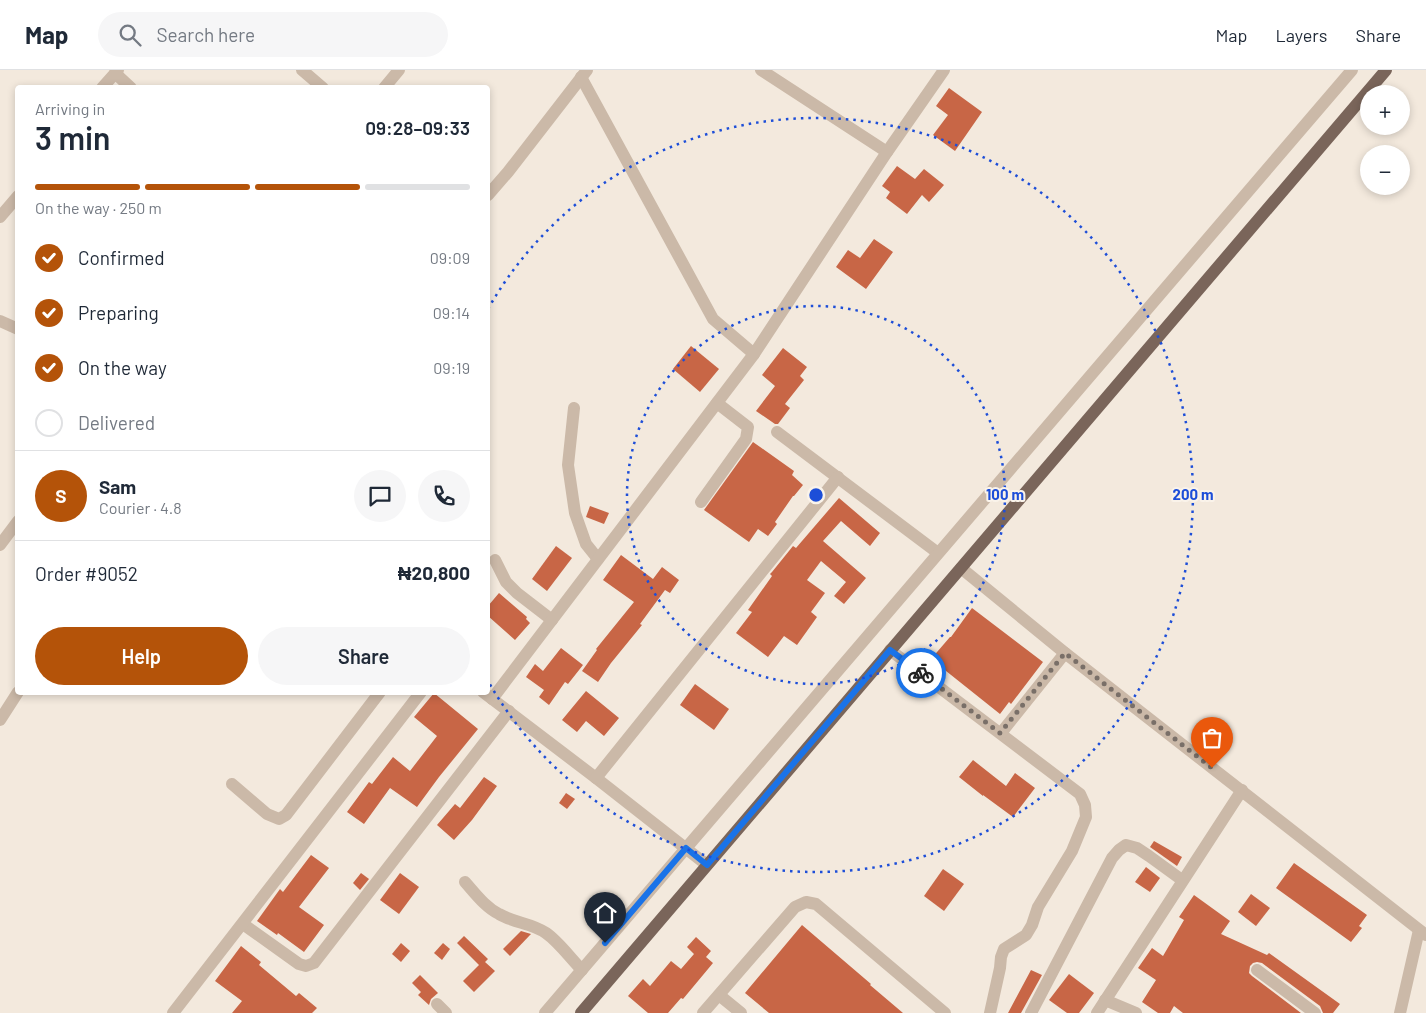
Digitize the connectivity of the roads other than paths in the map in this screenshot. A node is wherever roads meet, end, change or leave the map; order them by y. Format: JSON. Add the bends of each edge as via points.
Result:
{"nodes":[{"id":1,"x":302,"y":70,"type":"edge"},
{"id":2,"x":399,"y":70,"type":"edge"},
{"id":3,"x":760,"y":70,"type":"edge"},
{"id":4,"x":944,"y":70,"type":"edge"},
{"id":5,"x":1352,"y":70,"type":"edge"},
{"id":6,"x":1386,"y":70,"type":"edge"},
{"id":7,"x":116,"y":71,"type":"edge"},
{"id":8,"x":584,"y":74,"type":"edge"},
{"id":9,"x":104,"y":85,"type":"edge"},
{"id":10,"x":128,"y":85,"type":"edge"},
{"id":11,"x":320,"y":85,"type":"edge"},
{"id":12,"x":386,"y":85,"type":"edge"},
{"id":13,"x":887,"y":152,"type":"junction"},
{"id":14,"x":490,"y":193,"type":"edge"},
{"id":15,"x":15,"y":200,"type":"edge"},
{"id":16,"x":0,"y":217,"type":"edge"},
{"id":17,"x":0,"y":321,"type":"edge"},
{"id":18,"x":15,"y":328,"type":"edge"},
{"id":19,"x":754,"y":354,"type":"junction"},
{"id":20,"x":717,"y":403,"type":"junction"},
{"id":21,"x":574,"y":408,"type":"dead end"},
{"id":22,"x":777,"y":432,"type":"dead end"},
{"id":23,"x":838,"y":477,"type":"junction"},
{"id":24,"x":701,"y":502,"type":"dead end"},
{"id":25,"x":15,"y":525,"type":"edge"},
{"id":26,"x":0,"y":544,"type":"edge"},
{"id":27,"x":938,"y":552,"type":"junction"},
{"id":28,"x":598,"y":559,"type":"junction"},
{"id":29,"x":495,"y":560,"type":"dead end"},
{"id":30,"x":961,"y":568,"type":"junction"},
{"id":31,"x":552,"y":620,"type":"junction"},
{"id":32,"x":890,"y":650,"type":"junction"},
{"id":33,"x":1065,"y":653,"type":"junction"},
{"id":34,"x":490,"y":692,"type":"edge"},
{"id":35,"x":16,"y":695,"type":"edge"},
{"id":36,"x":378,"y":695,"type":"edge"},
{"id":37,"x":419,"y":695,"type":"edge"},
{"id":38,"x":487,"y":696,"type":"edge"},
{"id":39,"x":509,"y":711,"type":"junction"},
{"id":40,"x":0,"y":720,"type":"edge"},
{"id":41,"x":1000,"y":733,"type":"junction"},
{"id":42,"x":596,"y":778,"type":"junction"},
{"id":43,"x":232,"y":784,"type":"dead end"},
{"id":44,"x":1242,"y":790,"type":"junction"},
{"id":45,"x":686,"y":848,"type":"junction"},
{"id":46,"x":707,"y":865,"type":"junction"},
{"id":47,"x":1182,"y":880,"type":"junction"},
{"id":48,"x":465,"y":882,"type":"dead end"},
{"id":49,"x":243,"y":924,"type":"junction"},
{"id":50,"x":1423,"y":933,"type":"edge"},
{"id":51,"x":582,"y":970,"type":"junction"},
{"id":52,"x":1257,"y":970,"type":"dead end"},
{"id":53,"x":719,"y":995,"type":"junction"},
{"id":54,"x":1106,"y":1000,"type":"junction"},
{"id":55,"x":173,"y":1013,"type":"edge"},
{"id":56,"x":545,"y":1013,"type":"edge"},
{"id":57,"x":581,"y":1013,"type":"edge"},
{"id":58,"x":703,"y":1013,"type":"edge"},
{"id":59,"x":741,"y":1013,"type":"edge"},
{"id":60,"x":945,"y":1013,"type":"edge"},
{"id":61,"x":990,"y":1013,"type":"edge"},
{"id":62,"x":1031,"y":1013,"type":"edge"},
{"id":63,"x":1097,"y":1013,"type":"edge"},
{"id":64,"x":1136,"y":1013,"type":"edge"},
{"id":65,"x":1314,"y":1013,"type":"edge"},
{"id":66,"x":1400,"y":1013,"type":"edge"}],
"edges":[{"from":1,"to":11,"type":"street"},
{"from":2,"to":12,"type":"street"},
{"from":3,"to":13,"type":"street"},
{"from":4,"to":13,"type":"street"},
{"from":5,"to":27,"type":"street"},
{"from":6,"to":30,"type":"main road"},
{"from":7,"to":9,"type":"street"},
{"from":7,"to":10,"type":"street"},
{"from":8,"to":14,"type":"street"},
{"from":8,"to":19,"type":"street","via":[[713,319]]},
{"from":13,"to":19,"type":"street"},
{"from":15,"to":16,"type":"street"},
{"from":17,"to":18,"type":"street"},
{"from":19,"to":20,"type":"street"},
{"from":20,"to":24,"type":"street","via":[[748,427],[748,433]]},
{"from":20,"to":28,"type":"street"},
{"from":21,"to":28,"type":"street","via":[[568,465],[575,513],[586,544]]},
{"from":22,"to":23,"type":"street"},
{"from":23,"to":27,"type":"street"},
{"from":23,"to":42,"type":"street"},
{"from":25,"to":26,"type":"street"},
{"from":27,"to":45,"type":"street"},
{"from":28,"to":31,"type":"street"},
{"from":29,"to":31,"type":"street","via":[[506,582]]},
{"from":30,"to":32,"type":"main road"},
{"from":30,"to":33,"type":"street"},
{"from":31,"to":34,"type":"street"},
{"from":32,"to":41,"type":"street"},
{"from":32,"to":46,"type":"main road"},
{"from":33,"to":41,"type":"street"},
{"from":33,"to":44,"type":"street"},
{"from":35,"to":40,"type":"street"},
{"from":36,"to":43,"type":"street","via":[[286,815],[279,818],[268,814]]},
{"from":37,"to":49,"type":"street"},
{"from":38,"to":39,"type":"street"},
{"from":39,"to":42,"type":"street"},
{"from":39,"to":49,"type":"street","via":[[314,963],[299,964]]},
{"from":41,"to":61,"type":"street","via":[[1080,794],[1086,817],[1072,851],[1038,907],[1026,935],[1004,949]]},
{"from":42,"to":45,"type":"street"},
{"from":44,"to":47,"type":"street"},
{"from":44,"to":50,"type":"street"},
{"from":45,"to":46,"type":"street"},
{"from":45,"to":51,"type":"street"},
{"from":46,"to":57,"type":"main road"},
{"from":47,"to":54,"type":"street"},
{"from":47,"to":62,"type":"street","via":[[1137,848],[1126,845],[1118,850]]},
{"from":48,"to":51,"type":"street","via":[[499,914],[547,934]]},
{"from":49,"to":55,"type":"street"},
{"from":50,"to":66,"type":"street"},
{"from":51,"to":56,"type":"street"},
{"from":52,"to":65,"type":"street"},
{"from":53,"to":58,"type":"street"},
{"from":53,"to":59,"type":"street"},
{"from":53,"to":60,"type":"street","via":[[795,907],[806,902],[816,904]]},
{"from":54,"to":63,"type":"street"},
{"from":54,"to":64,"type":"street"}]}
